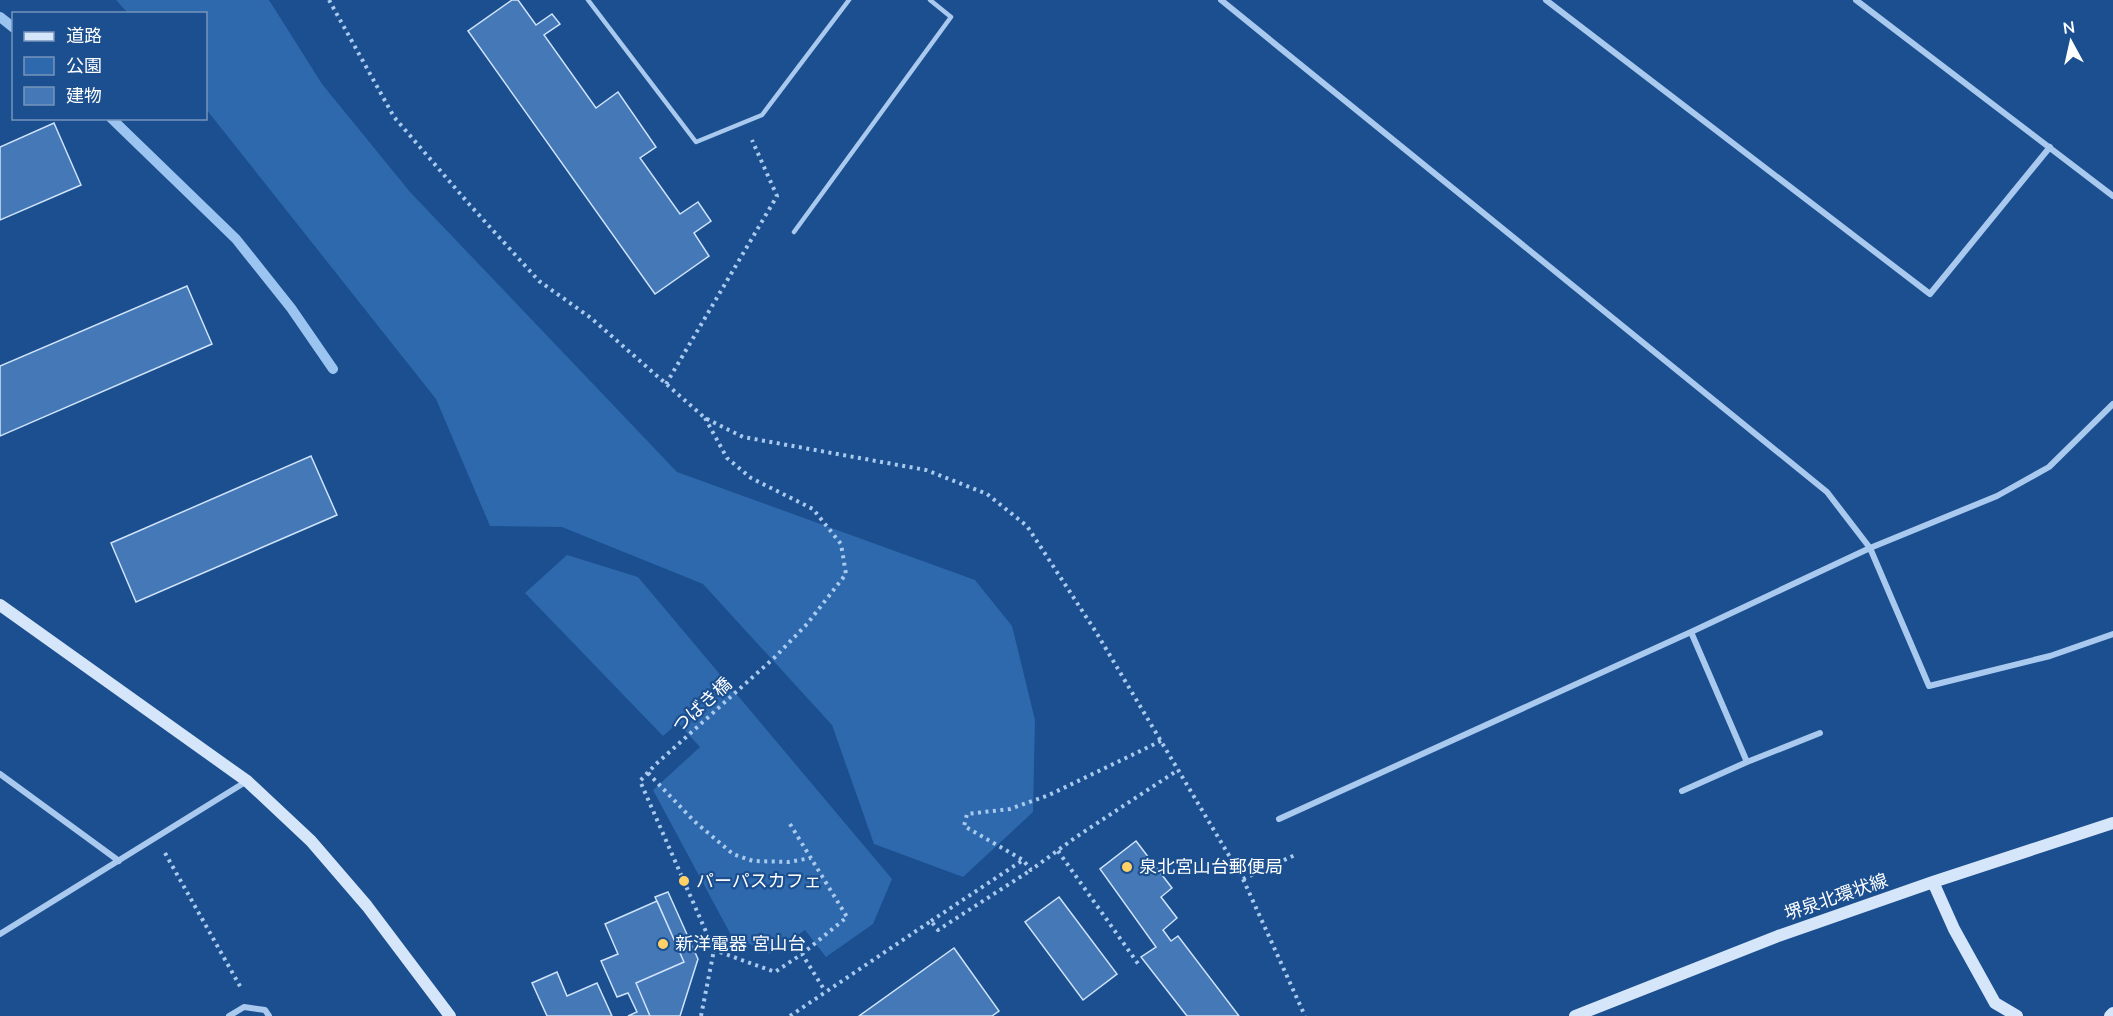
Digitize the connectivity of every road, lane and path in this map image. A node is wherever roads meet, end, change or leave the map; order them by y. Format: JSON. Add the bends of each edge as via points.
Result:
{"nodes":[{"id":1,"x":329,"y":0,"type":"edge"},
{"id":2,"x":588,"y":0,"type":"edge"},
{"id":3,"x":849,"y":0,"type":"edge"},
{"id":4,"x":930,"y":0,"type":"edge"},
{"id":5,"x":1221,"y":0,"type":"edge"},
{"id":6,"x":1546,"y":0,"type":"edge"},
{"id":7,"x":1856,"y":0,"type":"edge"},
{"id":8,"x":744,"y":122,"type":"junction"},
{"id":9,"x":2050,"y":147,"type":"junction"},
{"id":10,"x":2113,"y":196,"type":"edge"},
{"id":11,"x":794,"y":232,"type":"dead end"},
{"id":12,"x":666,"y":384,"type":"junction"},
{"id":13,"x":2112,"y":409,"type":"edge"},
{"id":14,"x":705,"y":418,"type":"junction"},
{"id":15,"x":1870,"y":548,"type":"junction"},
{"id":16,"x":0,"y":605,"type":"edge"},
{"id":17,"x":1691,"y":632,"type":"junction"},
{"id":18,"x":2113,"y":634,"type":"edge"},
{"id":19,"x":1820,"y":734,"type":"dead end"},
{"id":20,"x":1161,"y":741,"type":"junction"},
{"id":21,"x":1747,"y":762,"type":"junction"},
{"id":22,"x":1178,"y":770,"type":"junction"},
{"id":23,"x":648,"y":773,"type":"junction"},
{"id":24,"x":0,"y":774,"type":"edge"},
{"id":25,"x":247,"y":781,"type":"junction"},
{"id":26,"x":1682,"y":791,"type":"dead end"},
{"id":27,"x":1278,"y":819,"type":"dead end"},
{"id":28,"x":2113,"y":823,"type":"edge"},
{"id":29,"x":790,"y":824,"type":"dead end"},
{"id":30,"x":156,"y":837,"type":"junction"},
{"id":31,"x":1058,"y":851,"type":"junction"},
{"id":32,"x":1295,"y":855,"type":"dead end"},
{"id":33,"x":812,"y":858,"type":"junction"},
{"id":34,"x":1023,"y":860,"type":"junction"},
{"id":35,"x":119,"y":861,"type":"junction"},
{"id":36,"x":1031,"y":870,"type":"junction"},
{"id":37,"x":1243,"y":879,"type":"junction"},
{"id":38,"x":1933,"y":882,"type":"junction"},
{"id":39,"x":931,"y":921,"type":"junction"},
{"id":40,"x":0,"y":934,"type":"edge"},
{"id":41,"x":714,"y":950,"type":"junction"},
{"id":42,"x":802,"y":954,"type":"junction"},
{"id":43,"x":1139,"y":965,"type":"dead end"},
{"id":44,"x":825,"y":992,"type":"junction"},
{"id":45,"x":252,"y":1008,"type":"junction"},
{"id":46,"x":229,"y":1016,"type":"edge"},
{"id":47,"x":268,"y":1016,"type":"edge"},
{"id":48,"x":450,"y":1016,"type":"edge"},
{"id":49,"x":701,"y":1016,"type":"edge"},
{"id":50,"x":790,"y":1016,"type":"edge"},
{"id":51,"x":1305,"y":1016,"type":"edge"},
{"id":52,"x":1575,"y":1016,"type":"edge"},
{"id":53,"x":2017,"y":1016,"type":"edge"}],
"edges":[{"from":1,"to":12,"type":"path","via":[[394,117],[469,204],[539,281],[591,318]]},
{"from":2,"to":8,"type":"lane","via":[[696,142]]},
{"from":3,"to":8,"type":"lane","via":[[762,115]]},
{"from":4,"to":11,"type":"lane","via":[[951,17]]},
{"from":5,"to":15,"type":"street","via":[[1827,492]]},
{"from":6,"to":9,"type":"street","via":[[1930,294]]},
{"from":7,"to":9,"type":"street"},
{"from":8,"to":12,"type":"path","via":[[777,196]]},
{"from":9,"to":10,"type":"street"},
{"from":12,"to":14,"type":"path"},
{"from":13,"to":15,"type":"street","via":[[2049,467],[1997,496]]},
{"from":14,"to":20,"type":"path","via":[[743,437],[926,470],[987,494],[1027,526]]},
{"from":14,"to":23,"type":"path","name":"つばき橋","via":[[727,458],[752,478],[813,509],[841,544],[846,574],[807,624]]},
{"from":15,"to":17,"type":"street"},
{"from":15,"to":18,"type":"street","via":[[1929,686],[2050,656]]},
{"from":16,"to":25,"type":"street"},
{"from":17,"to":21,"type":"street"},
{"from":17,"to":27,"type":"street"},
{"from":19,"to":21,"type":"street"},
{"from":20,"to":22,"type":"path"},
{"from":20,"to":34,"type":"path","via":[[1049,795],[1010,809],[967,814],[964,826]]},
{"from":21,"to":26,"type":"street"},
{"from":22,"to":31,"type":"path"},
{"from":22,"to":37,"type":"path"},
{"from":23,"to":33,"type":"path","via":[[694,821],[733,854],[753,861]]},
{"from":23,"to":41,"type":"path","via":[[640,781]]},
{"from":24,"to":35,"type":"street"},
{"from":25,"to":30,"type":"street"},
{"from":25,"to":48,"type":"street","via":[[311,841],[367,906]]},
{"from":28,"to":38,"type":"street","name":"堺泉北環状線"},
{"from":29,"to":33,"type":"path"},
{"from":30,"to":35,"type":"street"},
{"from":30,"to":45,"type":"path"},
{"from":31,"to":36,"type":"path"},
{"from":31,"to":43,"type":"path"},
{"from":32,"to":37,"type":"path"},
{"from":33,"to":42,"type":"path","via":[[847,917]]},
{"from":34,"to":36,"type":"path"},
{"from":34,"to":39,"type":"path"},
{"from":35,"to":40,"type":"street"},
{"from":36,"to":39,"type":"path","via":[[938,930]]},
{"from":37,"to":51,"type":"path"},
{"from":38,"to":52,"type":"street","name":"堺泉北環状線","via":[[1778,936]]},
{"from":38,"to":53,"type":"street","via":[[1995,1003]]},
{"from":39,"to":44,"type":"path"},
{"from":41,"to":42,"type":"path","via":[[775,972]]},
{"from":41,"to":49,"type":"path"},
{"from":42,"to":44,"type":"path"},
{"from":44,"to":50,"type":"path"},
{"from":45,"to":46,"type":"street","via":[[244,1007]]},
{"from":45,"to":47,"type":"street","via":[[265,1010]]}]}
